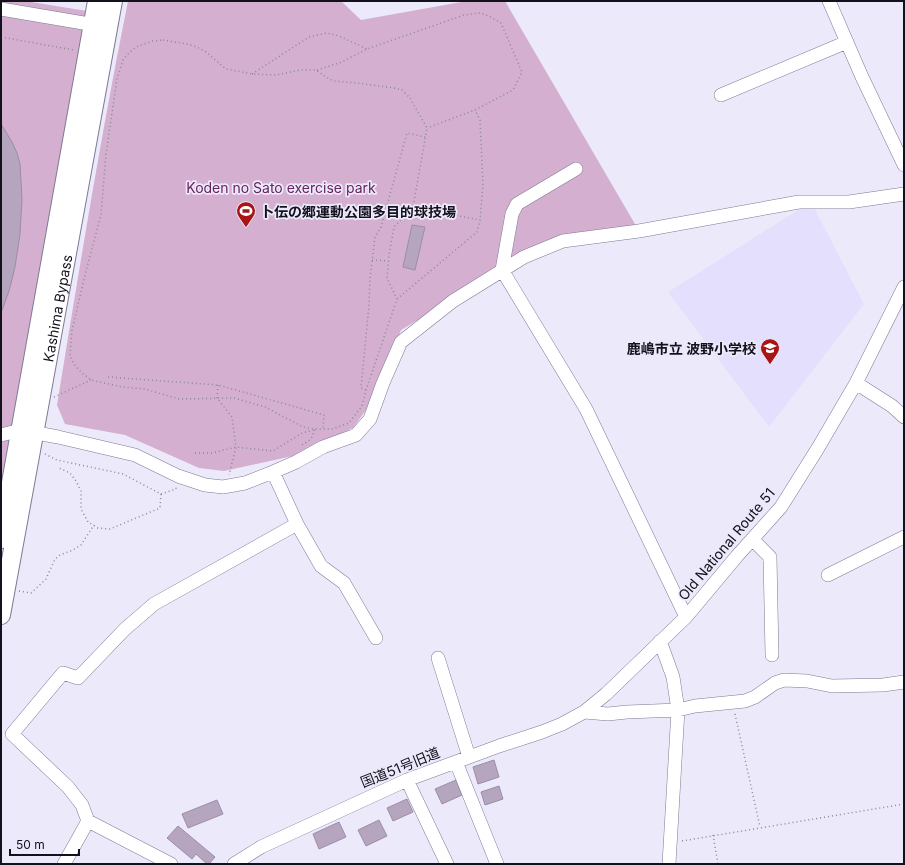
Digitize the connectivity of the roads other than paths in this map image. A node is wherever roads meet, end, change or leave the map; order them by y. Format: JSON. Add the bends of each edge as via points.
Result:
{"nodes":[{"id":1,"x":97,"y":1,"type":"edge"},
{"id":2,"x":113,"y":1,"type":"edge"},
{"id":3,"x":829,"y":1,"type":"edge"},
{"id":4,"x":1,"y":9,"type":"edge"},
{"id":5,"x":101,"y":26,"type":"junction"},
{"id":6,"x":847,"y":42,"type":"junction"},
{"id":7,"x":721,"y":96,"type":"dead end"},
{"id":8,"x":904,"y":165,"type":"edge"},
{"id":9,"x":576,"y":169,"type":"dead end"},
{"id":10,"x":904,"y":194,"type":"edge"},
{"id":11,"x":502,"y":270,"type":"junction"},
{"id":12,"x":904,"y":287,"type":"edge"},
{"id":13,"x":856,"y":383,"type":"junction"},
{"id":14,"x":904,"y":417,"type":"edge"},
{"id":15,"x":27,"y":431,"type":"junction"},
{"id":16,"x":1,"y":435,"type":"edge"},
{"id":17,"x":273,"y":472,"type":"junction"},
{"id":18,"x":297,"y":524,"type":"junction"},
{"id":19,"x":904,"y":537,"type":"edge"},
{"id":20,"x":1,"y":539,"type":"edge"},
{"id":21,"x":752,"y":539,"type":"junction"},
{"id":22,"x":828,"y":575,"type":"dead end"},
{"id":23,"x":1,"y":615,"type":"edge"},
{"id":24,"x":686,"y":617,"type":"junction"},
{"id":25,"x":376,"y":638,"type":"dead end"},
{"id":26,"x":660,"y":641,"type":"junction"},
{"id":27,"x":772,"y":655,"type":"dead end"},
{"id":28,"x":438,"y":658,"type":"dead end"},
{"id":29,"x":904,"y":682,"type":"edge"},
{"id":30,"x":678,"y":710,"type":"junction"},
{"id":31,"x":584,"y":712,"type":"junction"},
{"id":32,"x":469,"y":757,"type":"junction"},
{"id":33,"x":456,"y":762,"type":"junction"},
{"id":34,"x":407,"y":780,"type":"junction"},
{"id":35,"x":88,"y":821,"type":"junction"},
{"id":36,"x":239,"y":863,"type":"edge"},
{"id":37,"x":64,"y":864,"type":"edge"},
{"id":38,"x":171,"y":864,"type":"edge"},
{"id":39,"x":447,"y":864,"type":"edge"},
{"id":40,"x":497,"y":864,"type":"edge"},
{"id":41,"x":669,"y":864,"type":"edge"}],
"edges":[{"from":1,"to":5,"type":"highway","name":"Kashima Bypass"},
{"from":2,"to":5,"type":"highway","name":"Kashima Bypass"},
{"from":3,"to":6,"type":"street"},
{"from":4,"to":5,"type":"street"},
{"from":5,"to":15,"type":"highway","name":"Kashima Bypass"},
{"from":6,"to":7,"type":"street"},
{"from":6,"to":8,"type":"street"},
{"from":9,"to":11,"type":"street","via":[[517,204],[512,214]]},
{"from":10,"to":11,"type":"street","via":[[849,202],[799,202],[639,231],[563,241],[524,257]]},
{"from":11,"to":17,"type":"street","via":[[453,301],[401,342],[370,419],[356,435],[323,446]]},
{"from":11,"to":24,"type":"street","via":[[586,409]]},
{"from":12,"to":13,"type":"street","name":"Old National Route 51"},
{"from":13,"to":14,"type":"street","via":[[892,406]]},
{"from":13,"to":21,"type":"street","name":"Old National Route 51","via":[[781,507]]},
{"from":15,"to":16,"type":"street"},
{"from":15,"to":17,"type":"street","via":[[135,455],[178,476],[205,485],[223,487],[245,483]]},
{"from":15,"to":20,"type":"highway","name":"Kashima Bypass"},
{"from":15,"to":23,"type":"highway","name":"Kashima Bypass"},
{"from":17,"to":18,"type":"street"},
{"from":18,"to":25,"type":"street","via":[[321,566],[344,583]]},
{"from":18,"to":35,"type":"street","via":[[154,604],[125,629],[78,678],[63,673],[12,734],[68,787],[82,805]]},
{"from":19,"to":22,"type":"street"},
{"from":21,"to":24,"type":"street","name":"Old National Route 51"},
{"from":21,"to":27,"type":"street","via":[[770,557]]},
{"from":24,"to":26,"type":"street","name":"Old National Route 51"},
{"from":26,"to":30,"type":"street","via":[[673,677]]},
{"from":26,"to":31,"type":"street","name":"Old National Route 51"},
{"from":28,"to":32,"type":"street"},
{"from":29,"to":30,"type":"street","via":[[832,686],[784,680],[745,701]]},
{"from":30,"to":31,"type":"street","via":[[608,714]]},
{"from":30,"to":41,"type":"street"},
{"from":31,"to":32,"type":"street","name":"国道51号旧道","via":[[562,724]]},
{"from":32,"to":33,"type":"street","name":"国道51号旧道"},
{"from":33,"to":34,"type":"street","name":"国道51号旧道"},
{"from":33,"to":40,"type":"street"},
{"from":34,"to":36,"type":"street","name":"国道51号旧道","via":[[261,847]]},
{"from":34,"to":39,"type":"street"},
{"from":35,"to":37,"type":"street"},
{"from":35,"to":38,"type":"street"}]}
